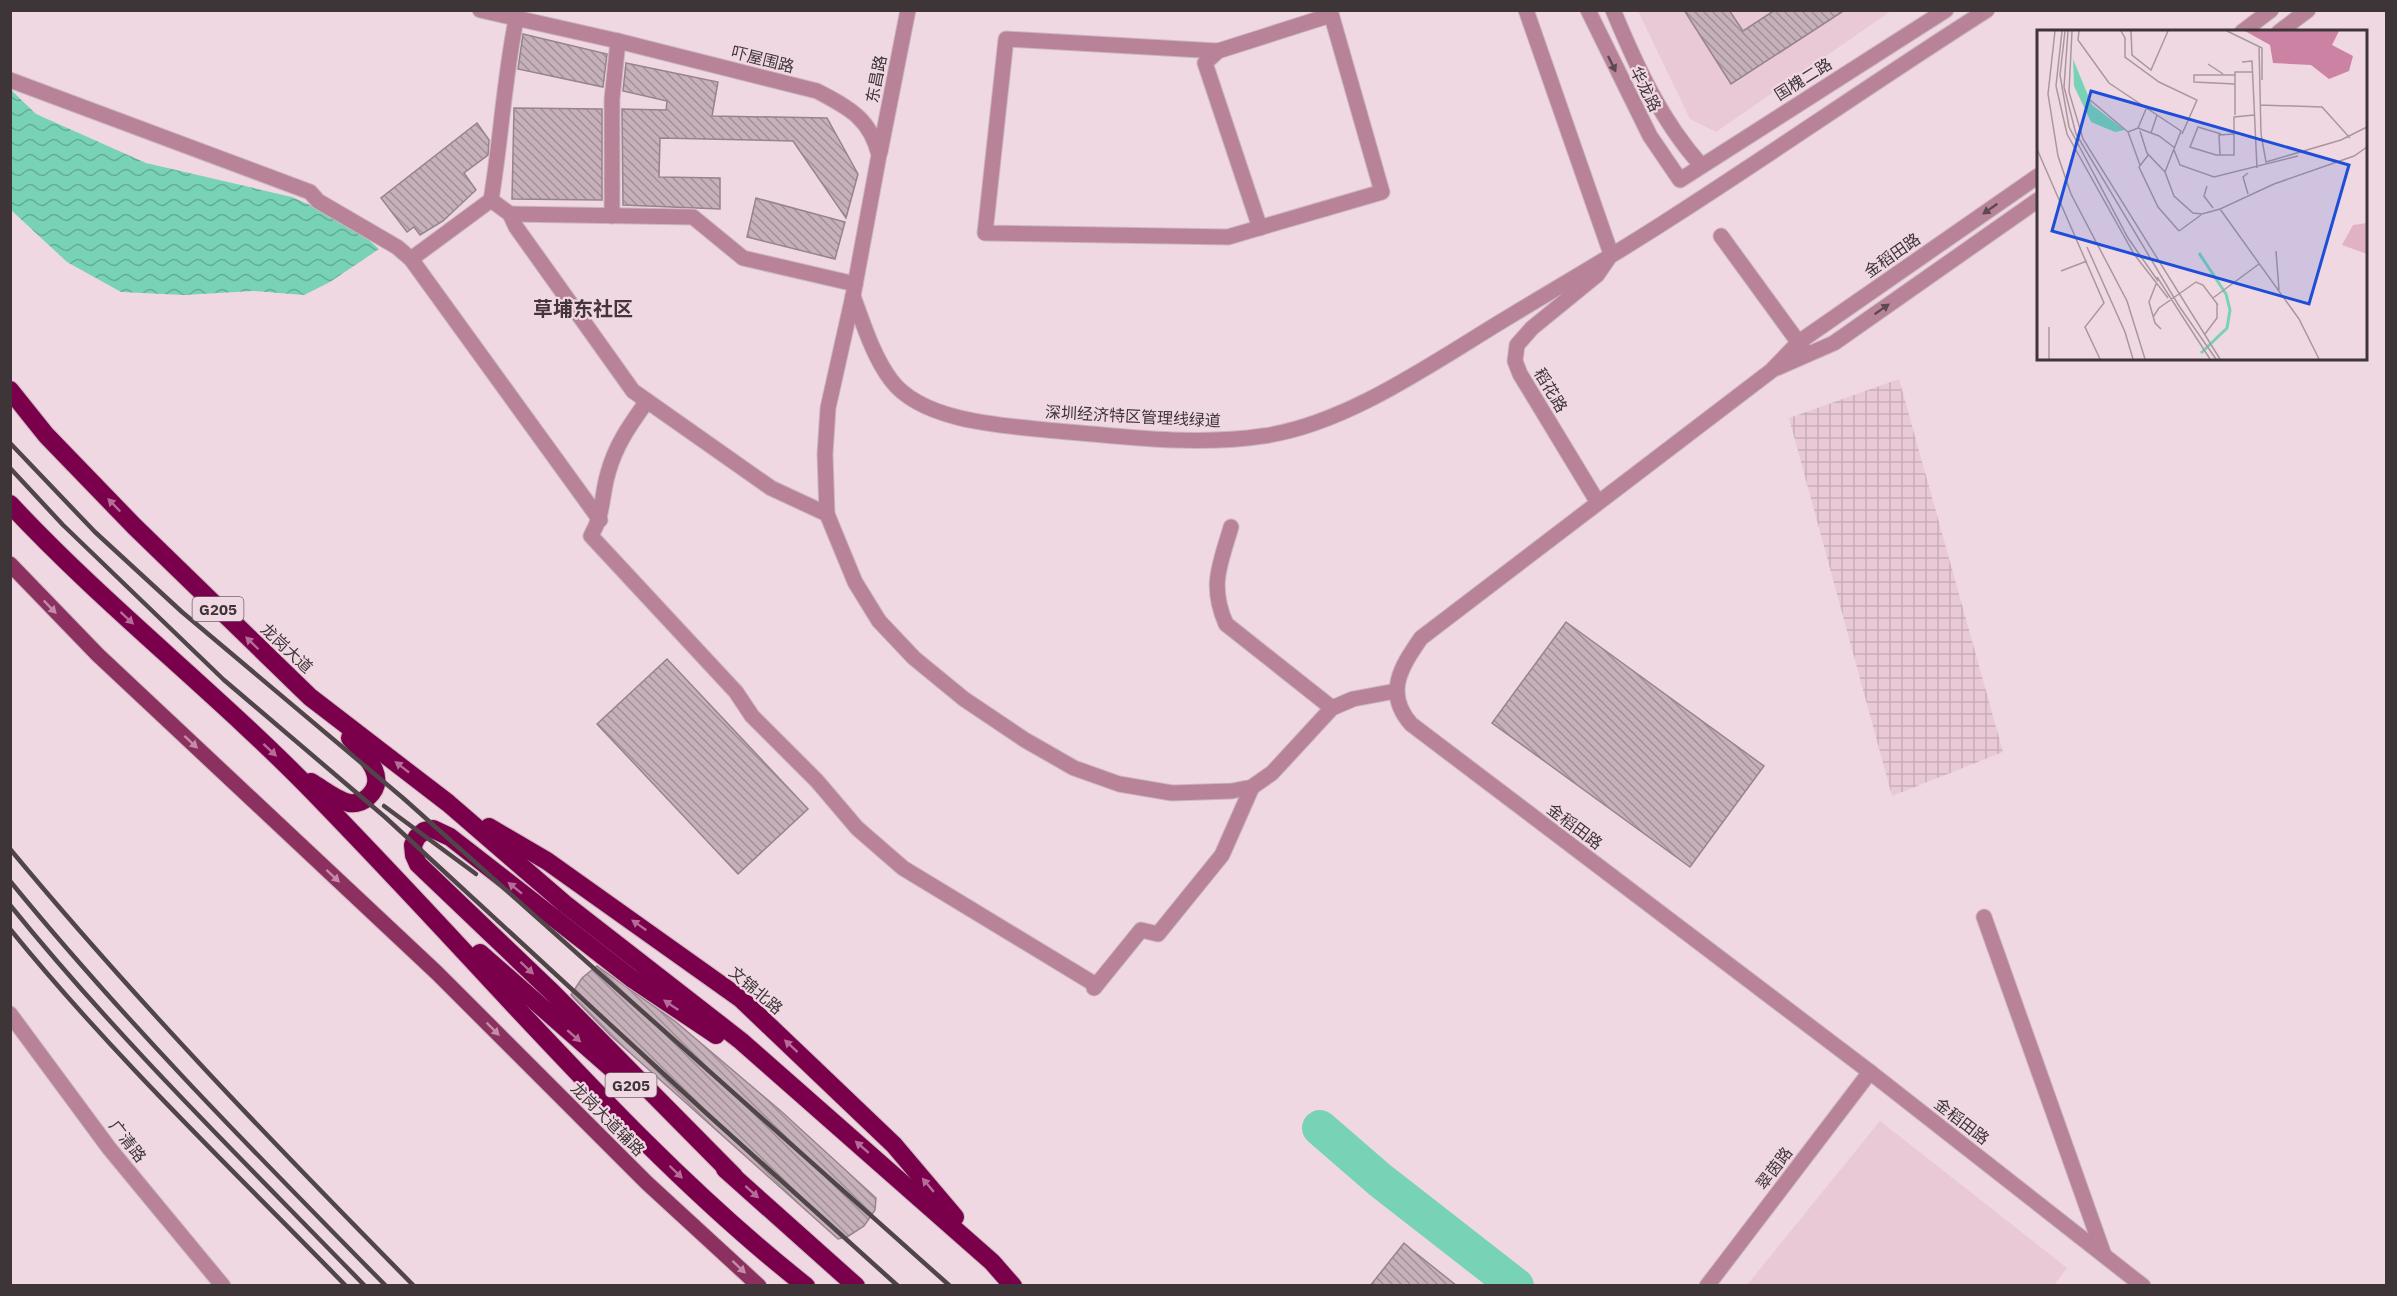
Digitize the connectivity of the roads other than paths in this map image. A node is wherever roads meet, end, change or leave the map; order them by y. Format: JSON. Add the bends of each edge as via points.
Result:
{"nodes":[{"id":1,"x":480,"y":10,"type":"edge"},
{"id":2,"x":908,"y":10,"type":"edge"},
{"id":3,"x":1526,"y":10,"type":"edge"},
{"id":4,"x":1588,"y":10,"type":"edge"},
{"id":5,"x":1613,"y":10,"type":"edge"},
{"id":6,"x":1946,"y":10,"type":"edge"},
{"id":7,"x":1953,"y":10,"type":"edge"},
{"id":8,"x":1987,"y":10,"type":"edge"},
{"id":9,"x":2271,"y":10,"type":"edge"},
{"id":10,"x":2308,"y":10,"type":"edge"},
{"id":11,"x":1330,"y":13,"type":"edge"},
{"id":12,"x":516,"y":20,"type":"junction"},
{"id":13,"x":1963,"y":25,"type":"junction"},
{"id":14,"x":2245,"y":30,"type":"edge"},
{"id":15,"x":2282,"y":30,"type":"edge"},
{"id":16,"x":618,"y":41,"type":"junction"},
{"id":17,"x":1218,"y":51,"type":"junction"},
{"id":18,"x":10,"y":80,"type":"edge"},
{"id":19,"x":879,"y":155,"type":"junction"},
{"id":20,"x":1701,"y":165,"type":"junction"},
{"id":21,"x":2037,"y":177,"type":"edge"},
{"id":22,"x":1680,"y":180,"type":"joint"},
{"id":23,"x":491,"y":200,"type":"junction"},
{"id":24,"x":2037,"y":201,"type":"edge"},
{"id":25,"x":510,"y":214,"type":"junction"},
{"id":26,"x":612,"y":216,"type":"junction"},
{"id":27,"x":1260,"y":228,"type":"junction"},
{"id":28,"x":1721,"y":236,"type":"dead end"},
{"id":29,"x":1611,"y":255,"type":"junction"},
{"id":30,"x":411,"y":259,"type":"junction"},
{"id":31,"x":854,"y":290,"type":"junction"},
{"id":32,"x":1804,"y":348,"type":"junction"},
{"id":33,"x":10,"y":390,"type":"edge"},
{"id":34,"x":648,"y":401,"type":"junction"},
{"id":35,"x":1597,"y":501,"type":"junction"},
{"id":36,"x":10,"y":504,"type":"edge"},
{"id":37,"x":827,"y":514,"type":"junction"},
{"id":38,"x":600,"y":520,"type":"junction"},
{"id":39,"x":1231,"y":526,"type":"dead end"},
{"id":40,"x":10,"y":564,"type":"edge"},
{"id":41,"x":1396,"y":691,"type":"junction"},
{"id":42,"x":310,"y":697,"type":"junction"},
{"id":43,"x":1332,"y":708,"type":"junction"},
{"id":44,"x":290,"y":768,"type":"junction"},
{"id":45,"x":1252,"y":787,"type":"junction"},
{"id":46,"x":448,"y":803,"type":"junction"},
{"id":47,"x":404,"y":886,"type":"junction"},
{"id":48,"x":565,"y":904,"type":"joint"},
{"id":49,"x":1984,"y":917,"type":"dead end"},
{"id":50,"x":10,"y":1014,"type":"edge"},
{"id":51,"x":1870,"y":1072,"type":"junction"},
{"id":52,"x":790,"y":1084,"type":"junction"},
{"id":53,"x":734,"y":1176,"type":"junction"},
{"id":54,"x":2104,"y":1255,"type":"junction"},
{"id":55,"x":992,"y":1262,"type":"junction"},
{"id":56,"x":223,"y":1286,"type":"edge"},
{"id":57,"x":759,"y":1286,"type":"edge"},
{"id":58,"x":806,"y":1286,"type":"edge"},
{"id":59,"x":856,"y":1286,"type":"edge"},
{"id":60,"x":1013,"y":1286,"type":"edge"},
{"id":61,"x":1707,"y":1286,"type":"edge"},
{"id":62,"x":2143,"y":1286,"type":"edge"}],
"edges":[{"from":1,"to":12,"type":"street","name":"吓屋围路"},
{"from":2,"to":19,"type":"street","name":"东昌路"},
{"from":3,"to":29,"type":"street"},
{"from":4,"to":22,"type":"street","name":"华龙路","one_way":true,"via":[[1650,136]]},
{"from":5,"to":20,"type":"street","name":"华龙路","via":[[1670,127]]},
{"from":6,"to":20,"type":"street","name":"国槐二路"},
{"from":7,"to":13,"type":"street"},
{"from":8,"to":13,"type":"street"},
{"from":9,"to":14,"type":"street"},
{"from":10,"to":15,"type":"street"},
{"from":11,"to":17,"type":"street"},
{"from":11,"to":27,"type":"street","via":[[1382,192]]},
{"from":12,"to":16,"type":"street","name":"吓屋围路"},
{"from":12,"to":23,"type":"street"},
{"from":13,"to":29,"type":"street","name":"深圳经济特区管理线绿道"},
{"from":16,"to":19,"type":"street","name":"吓屋围路","via":[[817,91],[847,107],[866,123]]},
{"from":16,"to":26,"type":"street","via":[[612,99]]},
{"from":17,"to":27,"type":"street","via":[[1205,63]]},
{"from":17,"to":27,"type":"street","via":[[1006,39],[985,233],[1228,237]]},
{"from":18,"to":30,"type":"street","via":[[310,192],[318,201]]},
{"from":19,"to":31,"type":"street"},
{"from":20,"to":22,"type":"street","name":"国槐二路"},
{"from":21,"to":32,"type":"street","name":"金稻田路","one_way":true},
{"from":23,"to":25,"type":"street"},
{"from":23,"to":30,"type":"street"},
{"from":32,"to":24,"type":"street","name":"金稻田路","one_way":true,"via":[[1834,343]]},
{"from":25,"to":26,"type":"street"},
{"from":25,"to":34,"type":"street","via":[[633,391]]},
{"from":26,"to":31,"type":"street","via":[[693,217],[743,258]]},
{"from":28,"to":32,"type":"street"},
{"from":29,"to":31,"type":"street","name":"深圳经济特区管理线绿道","via":[[1382,393],[1314,424],[1264,436],[1210,440],[1008,426],[942,415],[891,381],[867,333]]},
{"from":29,"to":35,"type":"street","name":"稻花路","via":[[1597,275],[1532,328],[1517,345],[1515,361]]},
{"from":30,"to":38,"type":"street"},
{"from":31,"to":37,"type":"street","via":[[828,408]]},
{"from":32,"to":35,"type":"street","name":"金稻田路"},
{"from":42,"to":33,"type":"highway","name":"龙岗大道","number":"G205","one_way":true,"via":[[134,526],[46,435]]},
{"from":34,"to":37,"type":"street","via":[[771,488]]},
{"from":34,"to":38,"type":"street","via":[[621,436],[607,475]]},
{"from":35,"to":41,"type":"street","name":"金稻田路","via":[[1421,638],[1402,668]]},
{"from":36,"to":44,"type":"highway","number":"G205","one_way":true,"via":[[72,567]]},
{"from":37,"to":45,"type":"street","via":[[855,582],[879,621],[914,658],[964,699],[1025,740],[1074,768],[1119,784],[1172,793]]},
{"from":38,"to":45,"type":"street","via":[[591,536],[857,828],[903,868],[1095,986],[1141,930],[1158,934],[1222,855]]},
{"from":39,"to":43,"type":"street","via":[[1216,578],[1218,605],[1226,624]]},
{"from":40,"to":57,"type":"main road","name":"龙岗大道辅路","one_way":true,"via":[[98,655],[437,973],[647,1183]]},
{"from":41,"to":43,"type":"street","via":[[1353,699]]},
{"from":41,"to":51,"type":"street","name":"金稻田路","via":[[1404,716],[1411,724]]},
{"from":42,"to":44,"type":"highway","via":[[370,761],[377,779],[374,792],[362,801],[350,803]]},
{"from":46,"to":42,"type":"highway","name":"龙岗大道","number":"G205","one_way":true},
{"from":43,"to":45,"type":"street","via":[[1272,773]]},
{"from":44,"to":47,"type":"highway","number":"G205"},
{"from":46,"to":48,"type":"highway","name":"龙岗大道","number":"G205"},
{"from":55,"to":46,"type":"highway","name":"文锦北路","one_way":true,"via":[[894,1145],[741,999],[547,861]]},
{"from":47,"to":53,"type":"highway","number":"G205","one_way":true},
{"from":47,"to":58,"type":"highway","one_way":true,"via":[[562,1057],[673,1169],[754,1245]]},
{"from":48,"to":52,"type":"highway","name":"文锦北路","number":"G205"},
{"from":49,"to":54,"type":"street"},
{"from":50,"to":56,"type":"street","name":"广清路","via":[[109,1148]]},
{"from":51,"to":54,"type":"street","name":"金稻田路"},
{"from":51,"to":61,"type":"street","name":"翠茵路"},
{"from":52,"to":53,"type":"highway","one_way":true,"via":[[631,978],[450,837],[433,829],[417,837],[414,855],[431,878],[553,993]]},
{"from":55,"to":52,"type":"highway","name":"文锦北路","number":"G205","one_way":true},
{"from":53,"to":59,"type":"highway","number":"G205","one_way":true},
{"from":54,"to":62,"type":"street","name":"金稻田路"},
{"from":55,"to":60,"type":"highway","name":"文锦北路","number":"G205"}]}
